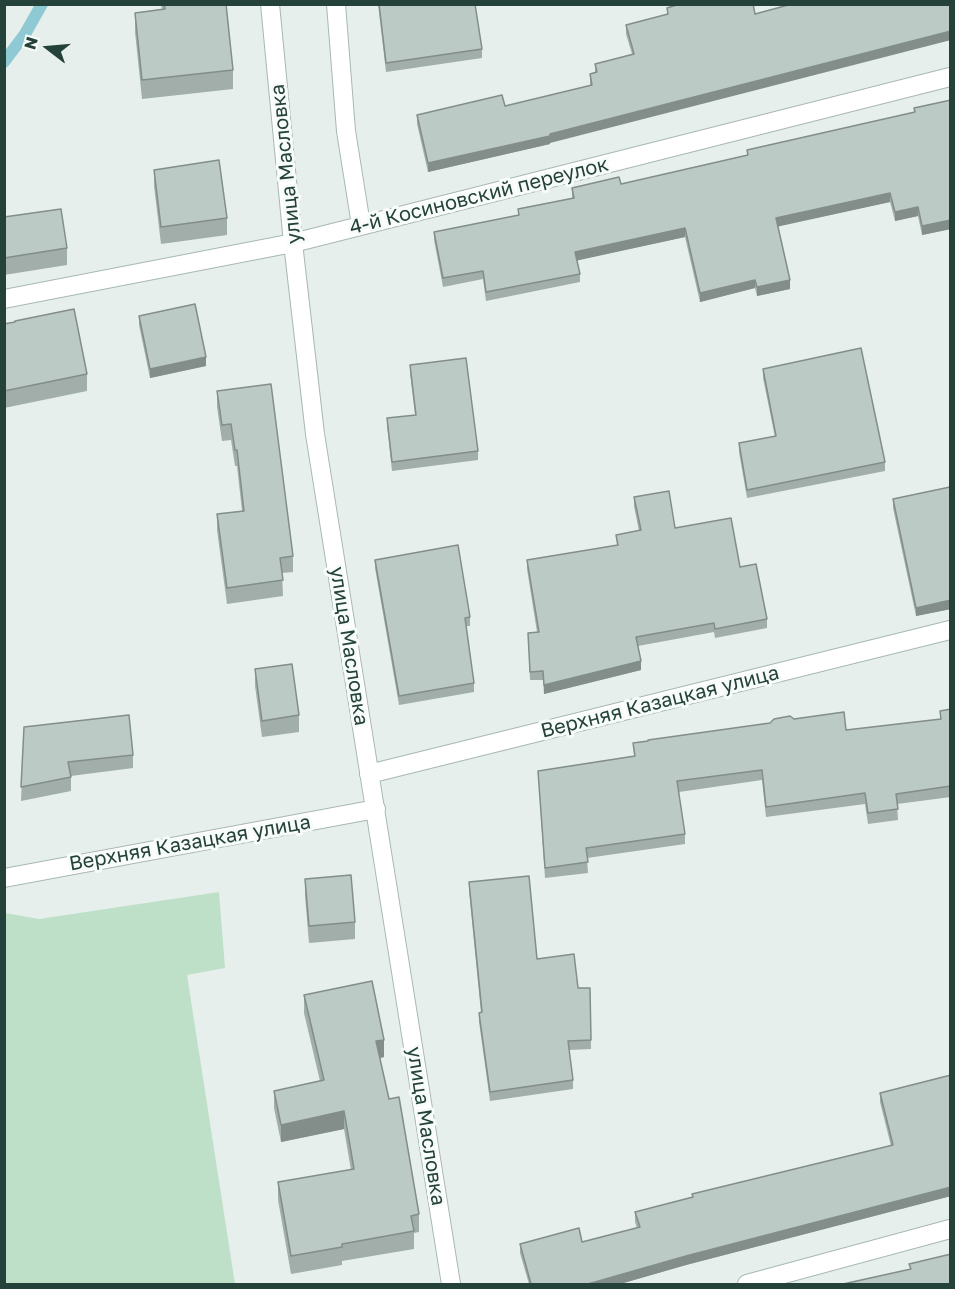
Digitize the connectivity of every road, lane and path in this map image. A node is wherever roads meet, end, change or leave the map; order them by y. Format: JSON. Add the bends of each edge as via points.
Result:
{"nodes":[{"id":1,"x":270,"y":4,"type":"edge"},
{"id":2,"x":336,"y":4,"type":"edge"},
{"id":3,"x":951,"y":77,"type":"edge"},
{"id":4,"x":361,"y":225,"type":"junction"},
{"id":5,"x":293,"y":243,"type":"junction"},
{"id":6,"x":4,"y":299,"type":"edge"},
{"id":7,"x":951,"y":630,"type":"edge"},
{"id":8,"x":369,"y":774,"type":"junction"},
{"id":9,"x":376,"y":809,"type":"junction"},
{"id":10,"x":4,"y":878,"type":"edge"},
{"id":11,"x":951,"y":1230,"type":"edge"},
{"id":12,"x":451,"y":1284,"type":"edge"},
{"id":13,"x":747,"y":1284,"type":"edge"}],
"edges":[{"from":1,"to":5,"type":"street","name":"улица Масловка"},
{"from":2,"to":4,"type":"street","via":[[346,131]]},
{"from":3,"to":4,"type":"street","name":"4-й Косиновский переулок"},
{"from":4,"to":5,"type":"street","name":"4-й Косиновский переулок"},
{"from":5,"to":6,"type":"street","name":"4-й Косиновский переулок"},
{"from":5,"to":8,"type":"street","name":"улица Масловка","via":[[315,434]]},
{"from":7,"to":8,"type":"street","name":"Верхняя Казацкая улица"},
{"from":8,"to":9,"type":"street","name":"улица Масловка"},
{"from":9,"to":10,"type":"street","name":"Верхняя Казацкая улица"},
{"from":9,"to":12,"type":"street","name":"улица Масловка"},
{"from":11,"to":13,"type":"street"}]}
